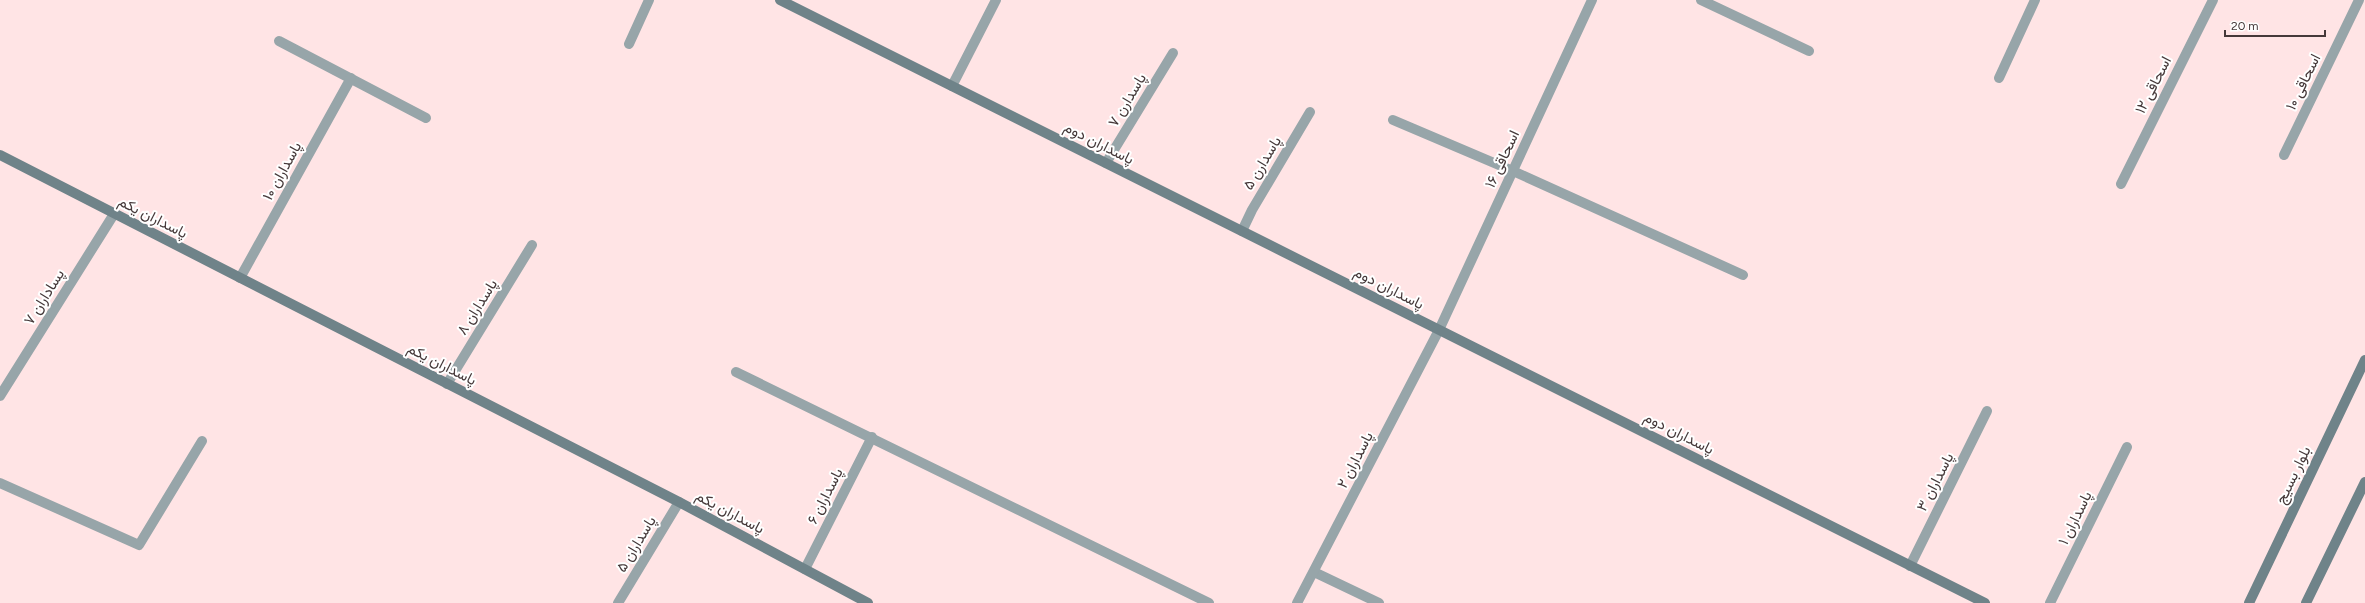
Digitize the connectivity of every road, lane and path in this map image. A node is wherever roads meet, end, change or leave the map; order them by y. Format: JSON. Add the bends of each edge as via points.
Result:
{"nodes":[{"id":1,"x":649,"y":0,"type":"edge"},
{"id":2,"x":780,"y":0,"type":"edge"},
{"id":3,"x":996,"y":0,"type":"edge"},
{"id":4,"x":1592,"y":0,"type":"edge"},
{"id":5,"x":1701,"y":0,"type":"edge"},
{"id":6,"x":2035,"y":0,"type":"edge"},
{"id":7,"x":2213,"y":0,"type":"edge"},
{"id":8,"x":2359,"y":0,"type":"edge"},
{"id":9,"x":279,"y":41,"type":"dead end"},
{"id":10,"x":629,"y":44,"type":"dead end"},
{"id":11,"x":1809,"y":51,"type":"dead end"},
{"id":12,"x":1174,"y":53,"type":"dead end"},
{"id":13,"x":351,"y":78,"type":"junction"},
{"id":14,"x":1999,"y":78,"type":"dead end"},
{"id":15,"x":952,"y":86,"type":"junction"},
{"id":16,"x":1310,"y":112,"type":"dead end"},
{"id":17,"x":426,"y":118,"type":"dead end"},
{"id":18,"x":1393,"y":120,"type":"dead end"},
{"id":19,"x":0,"y":155,"type":"edge"},
{"id":20,"x":2284,"y":155,"type":"dead end"},
{"id":21,"x":1106,"y":164,"type":"junction"},
{"id":22,"x":1513,"y":171,"type":"junction"},
{"id":23,"x":2120,"y":184,"type":"dead end"},
{"id":24,"x":114,"y":214,"type":"junction"},
{"id":25,"x":1242,"y":231,"type":"junction"},
{"id":26,"x":532,"y":246,"type":"dead end"},
{"id":27,"x":1743,"y":275,"type":"dead end"},
{"id":28,"x":240,"y":278,"type":"junction"},
{"id":29,"x":1439,"y":330,"type":"junction"},
{"id":30,"x":2365,"y":360,"type":"edge"},
{"id":31,"x":736,"y":372,"type":"dead end"},
{"id":32,"x":447,"y":384,"type":"junction"},
{"id":33,"x":0,"y":396,"type":"edge"},
{"id":34,"x":1987,"y":411,"type":"dead end"},
{"id":35,"x":872,"y":437,"type":"junction"},
{"id":36,"x":202,"y":441,"type":"dead end"},
{"id":37,"x":2127,"y":446,"type":"dead end"},
{"id":38,"x":2365,"y":482,"type":"edge"},
{"id":39,"x":0,"y":483,"type":"edge"},
{"id":40,"x":679,"y":502,"type":"junction"},
{"id":41,"x":1910,"y":566,"type":"junction"},
{"id":42,"x":805,"y":569,"type":"junction"},
{"id":43,"x":1314,"y":572,"type":"junction"},
{"id":44,"x":618,"y":603,"type":"edge"},
{"id":45,"x":868,"y":603,"type":"edge"},
{"id":46,"x":1209,"y":603,"type":"edge"},
{"id":47,"x":1297,"y":603,"type":"edge"},
{"id":48,"x":1379,"y":603,"type":"edge"},
{"id":49,"x":1985,"y":603,"type":"edge"},
{"id":50,"x":2050,"y":603,"type":"edge"},
{"id":51,"x":2249,"y":603,"type":"edge"},
{"id":52,"x":2306,"y":603,"type":"edge"}],
"edges":[{"from":1,"to":10,"type":"street"},
{"from":2,"to":15,"type":"street","name":"پاسداران دوم"},
{"from":3,"to":15,"type":"street"},
{"from":4,"to":22,"type":"street","name":"اسحاقی ۱۶"},
{"from":5,"to":11,"type":"street"},
{"from":6,"to":14,"type":"street"},
{"from":7,"to":23,"type":"street","name":"اسحاقی ۱۲"},
{"from":8,"to":20,"type":"street","name":"اسحاقی ۱۰"},
{"from":9,"to":13,"type":"street"},
{"from":12,"to":21,"type":"street","name":"پاسدارن ۷"},
{"from":13,"to":17,"type":"street"},
{"from":13,"to":28,"type":"street","name":"پاسداران ۱۰"},
{"from":15,"to":21,"type":"street","name":"پاسداران دوم"},
{"from":16,"to":25,"type":"street","name":"پاسدارن ۵"},
{"from":18,"to":22,"type":"street"},
{"from":19,"to":24,"type":"street","name":"پاسداران یکم"},
{"from":21,"to":25,"type":"street","name":"پاسداران دوم"},
{"from":22,"to":27,"type":"street"},
{"from":22,"to":29,"type":"street","name":"اسحاقی ۱۶"},
{"from":24,"to":28,"type":"street","name":"پاسداران یکم"},
{"from":24,"to":33,"type":"street","name":"پساداران ۷"},
{"from":25,"to":29,"type":"street","name":"پاسداران دوم"},
{"from":26,"to":32,"type":"street","name":"پاسداران ۸"},
{"from":28,"to":32,"type":"street","name":"پاسداران یکم"},
{"from":29,"to":41,"type":"street","name":"پاسداران دوم"},
{"from":29,"to":43,"type":"street","name":"پاسداران ۲"},
{"from":30,"to":51,"type":"street","name":"بلوار بسیج"},
{"from":31,"to":35,"type":"street"},
{"from":32,"to":40,"type":"street","name":"پاسداران یکم"},
{"from":34,"to":41,"type":"street","name":"پاسداران ۳"},
{"from":35,"to":42,"type":"street","name":"پاسداران ۶"},
{"from":35,"to":46,"type":"street"},
{"from":36,"to":39,"type":"street","via":[[139,545]]},
{"from":37,"to":50,"type":"street","name":"پاسداران ۱"},
{"from":38,"to":52,"type":"street"},
{"from":40,"to":42,"type":"street","name":"پاسداران یکم"},
{"from":40,"to":44,"type":"street","name":"پاسداران ۵"},
{"from":41,"to":49,"type":"street","name":"پاسداران دوم"},
{"from":42,"to":45,"type":"street","name":"پاسداران یکم"},
{"from":43,"to":47,"type":"street","name":"پاسداران ۲"},
{"from":43,"to":48,"type":"street"}]}
